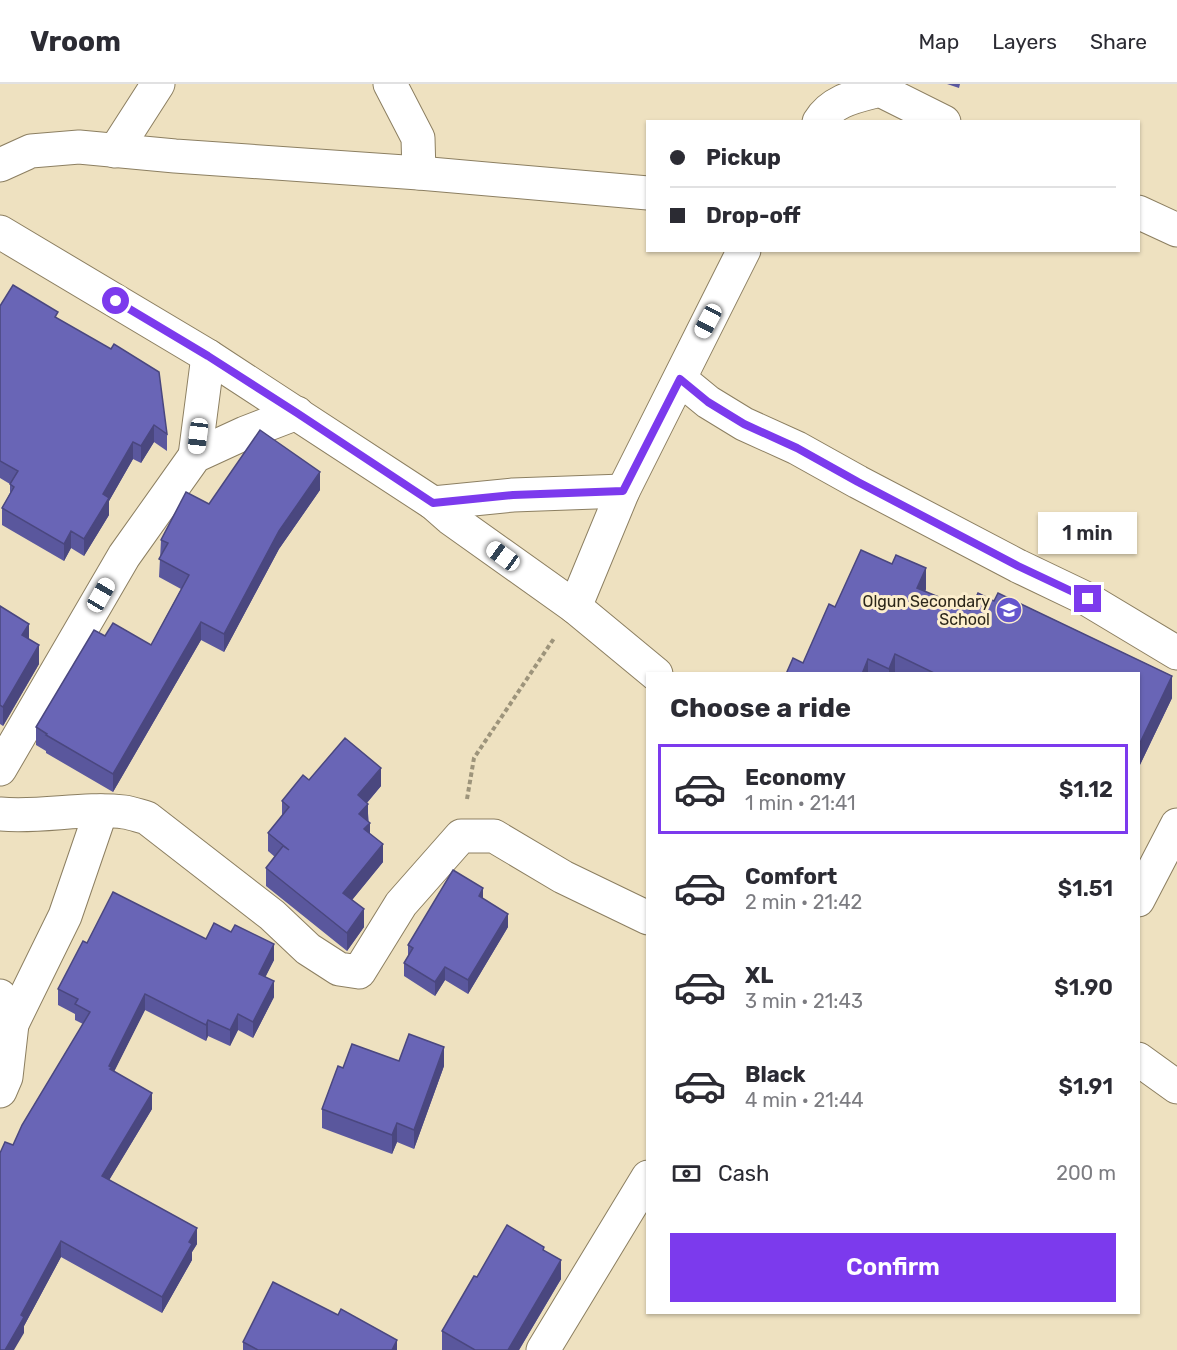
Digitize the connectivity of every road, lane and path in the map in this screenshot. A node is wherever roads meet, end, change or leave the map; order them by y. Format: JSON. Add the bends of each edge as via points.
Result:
{"nodes":[{"id":1,"x":158,"y":84,"type":"edge"},
{"id":2,"x":390,"y":84,"type":"edge"},
{"id":3,"x":820,"y":120,"type":"edge"},
{"id":4,"x":940,"y":120,"type":"edge"},
{"id":5,"x":115,"y":150,"type":"junction"},
{"id":6,"x":0,"y":165,"type":"edge"},
{"id":7,"x":420,"y":173,"type":"junction"},
{"id":8,"x":646,"y":193,"type":"edge"},
{"id":9,"x":1140,"y":213,"type":"edge"},
{"id":10,"x":1177,"y":230,"type":"edge"},
{"id":11,"x":0,"y":232,"type":"edge"},
{"id":12,"x":743,"y":252,"type":"edge"},
{"id":13,"x":208,"y":356,"type":"junction"},
{"id":14,"x":680,"y":379,"type":"junction"},
{"id":15,"x":297,"y":413,"type":"junction"},
{"id":16,"x":195,"y":456,"type":"junction"},
{"id":17,"x":623,"y":491,"type":"junction"},
{"id":18,"x":433,"y":503,"type":"junction"},
{"id":19,"x":575,"y":606,"type":"junction"},
{"id":20,"x":1177,"y":653,"type":"edge"},
{"id":21,"x":654,"y":672,"type":"edge"},
{"id":22,"x":0,"y":769,"type":"edge"},
{"id":23,"x":101,"y":811,"type":"junction"},
{"id":24,"x":0,"y":814,"type":"edge"},
{"id":25,"x":1177,"y":825,"type":"edge"},
{"id":26,"x":461,"y":836,"type":"junction"},
{"id":27,"x":1140,"y":896,"type":"edge"},
{"id":28,"x":646,"y":917,"type":"edge"},
{"id":29,"x":6,"y":1010,"type":"edge"},
{"id":30,"x":1140,"y":1060,"type":"edge"},
{"id":31,"x":1177,"y":1087,"type":"edge"},
{"id":32,"x":0,"y":1091,"type":"edge"},
{"id":33,"x":646,"y":1179,"type":"edge"},
{"id":34,"x":543,"y":1350,"type":"edge"}],
"edges":[{"from":1,"to":5,"type":"street"},
{"from":2,"to":7,"type":"street","via":[[418,138]]},
{"from":3,"to":4,"type":"street","via":[[844,99],[880,90]]},
{"from":5,"to":6,"type":"street","via":[[79,147],[31,151]]},
{"from":5,"to":7,"type":"street"},
{"from":7,"to":8,"type":"street"},
{"from":9,"to":10,"type":"street"},
{"from":11,"to":13,"type":"street"},
{"from":12,"to":14,"type":"street"},
{"from":13,"to":15,"type":"street"},
{"from":13,"to":16,"type":"street"},
{"from":14,"to":17,"type":"street"},
{"from":14,"to":20,"type":"street","via":[[744,424],[1088,599]]},
{"from":15,"to":16,"type":"street"},
{"from":15,"to":18,"type":"street"},
{"from":16,"to":22,"type":"street","via":[[124,556]]},
{"from":17,"to":18,"type":"street"},
{"from":17,"to":19,"type":"street"},
{"from":18,"to":19,"type":"street"},
{"from":19,"to":21,"type":"street"},
{"from":19,"to":26,"type":"path","via":[[474,758]]},
{"from":23,"to":24,"type":"street"},
{"from":23,"to":26,"type":"street","via":[[147,818],[272,915],[308,949],[339,969],[359,972],[401,904]]},
{"from":23,"to":29,"type":"street","via":[[65,916]]},
{"from":25,"to":27,"type":"street"},
{"from":26,"to":28,"type":"street","via":[[494,836],[563,877]]},
{"from":29,"to":32,"type":"street","via":[[6,1077]]},
{"from":30,"to":31,"type":"street"},
{"from":33,"to":34,"type":"street"}]}
